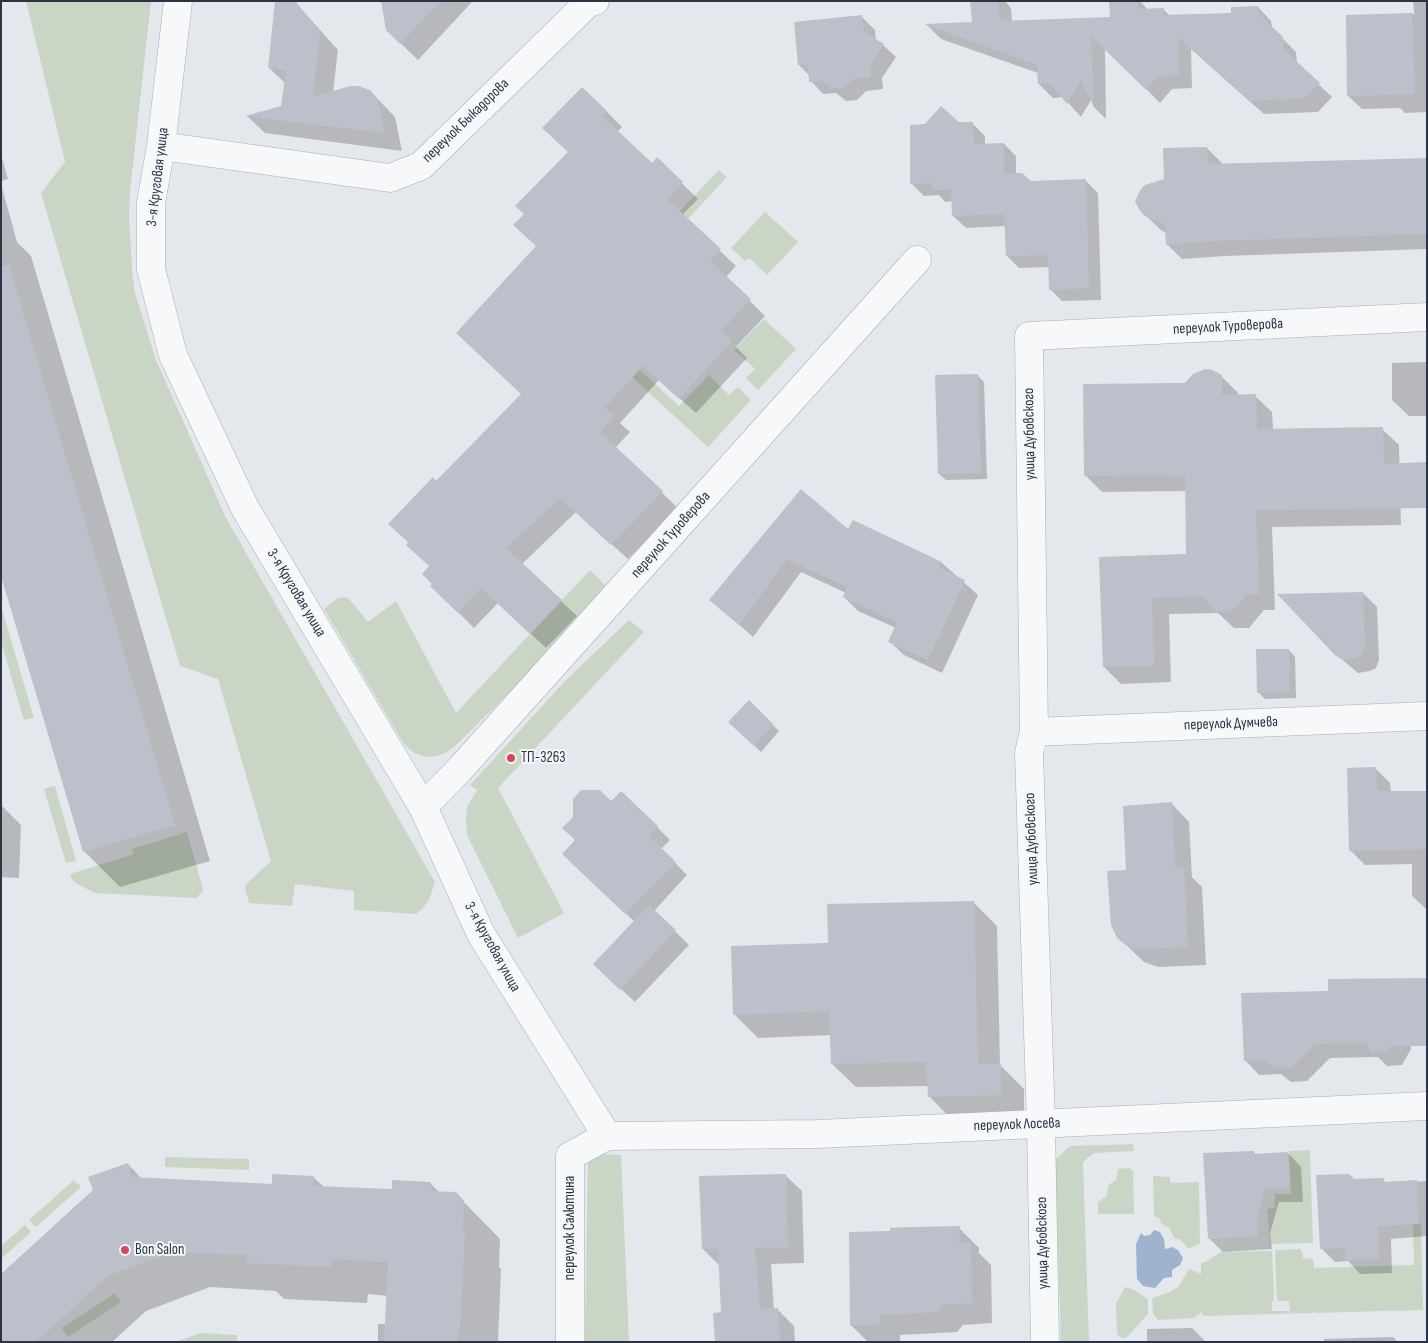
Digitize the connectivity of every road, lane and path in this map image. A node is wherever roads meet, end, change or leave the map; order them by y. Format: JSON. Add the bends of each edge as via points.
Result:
{"nodes":[{"id":1,"x":178,"y":1,"type":"edge"},
{"id":2,"x":595,"y":1,"type":"edge"},
{"id":3,"x":161,"y":146,"type":"junction"},
{"id":4,"x":917,"y":260,"type":"dead end"},
{"id":5,"x":1427,"y":317,"type":"edge"},
{"id":6,"x":1029,"y":336,"type":"joint"},
{"id":7,"x":1427,"y":716,"type":"edge"},
{"id":8,"x":1034,"y":732,"type":"junction"},
{"id":9,"x":423,"y":807,"type":"junction"},
{"id":10,"x":1427,"y":1106,"type":"edge"},
{"id":11,"x":1041,"y":1124,"type":"junction"},
{"id":12,"x":607,"y":1136,"type":"junction"},
{"id":13,"x":570,"y":1342,"type":"edge"},
{"id":14,"x":1045,"y":1342,"type":"edge"}],
"edges":[{"from":1,"to":3,"type":"street","name":"3-я Круговая улица"},
{"from":2,"to":3,"type":"street","name":"переулок Быкадорова","via":[[588,3],[421,166],[390,178]]},
{"from":3,"to":9,"type":"street","name":"3-я Круговая улица","via":[[151,203],[151,269],[173,355],[245,508]]},
{"from":4,"to":9,"type":"street","name":"переулок Туроверова"},
{"from":5,"to":6,"type":"street","name":"переулок Туроверова"},
{"from":6,"to":8,"type":"street","name":"улица Дубовского"},
{"from":7,"to":8,"type":"street","name":"переулок Думчева"},
{"from":8,"to":11,"type":"street","name":"улица Дубовского","via":[[1029,753]]},
{"from":9,"to":12,"type":"street","name":"3-я Круговая улица","via":[[481,934]]},
{"from":10,"to":11,"type":"street","name":"переулок Лосева"},
{"from":11,"to":12,"type":"street","name":"переулок Лосева","via":[[818,1134]]},
{"from":11,"to":14,"type":"street","name":"улица Дубовского"},
{"from":12,"to":13,"type":"street","name":"переулок Салютина","via":[[570,1156]]}]}
